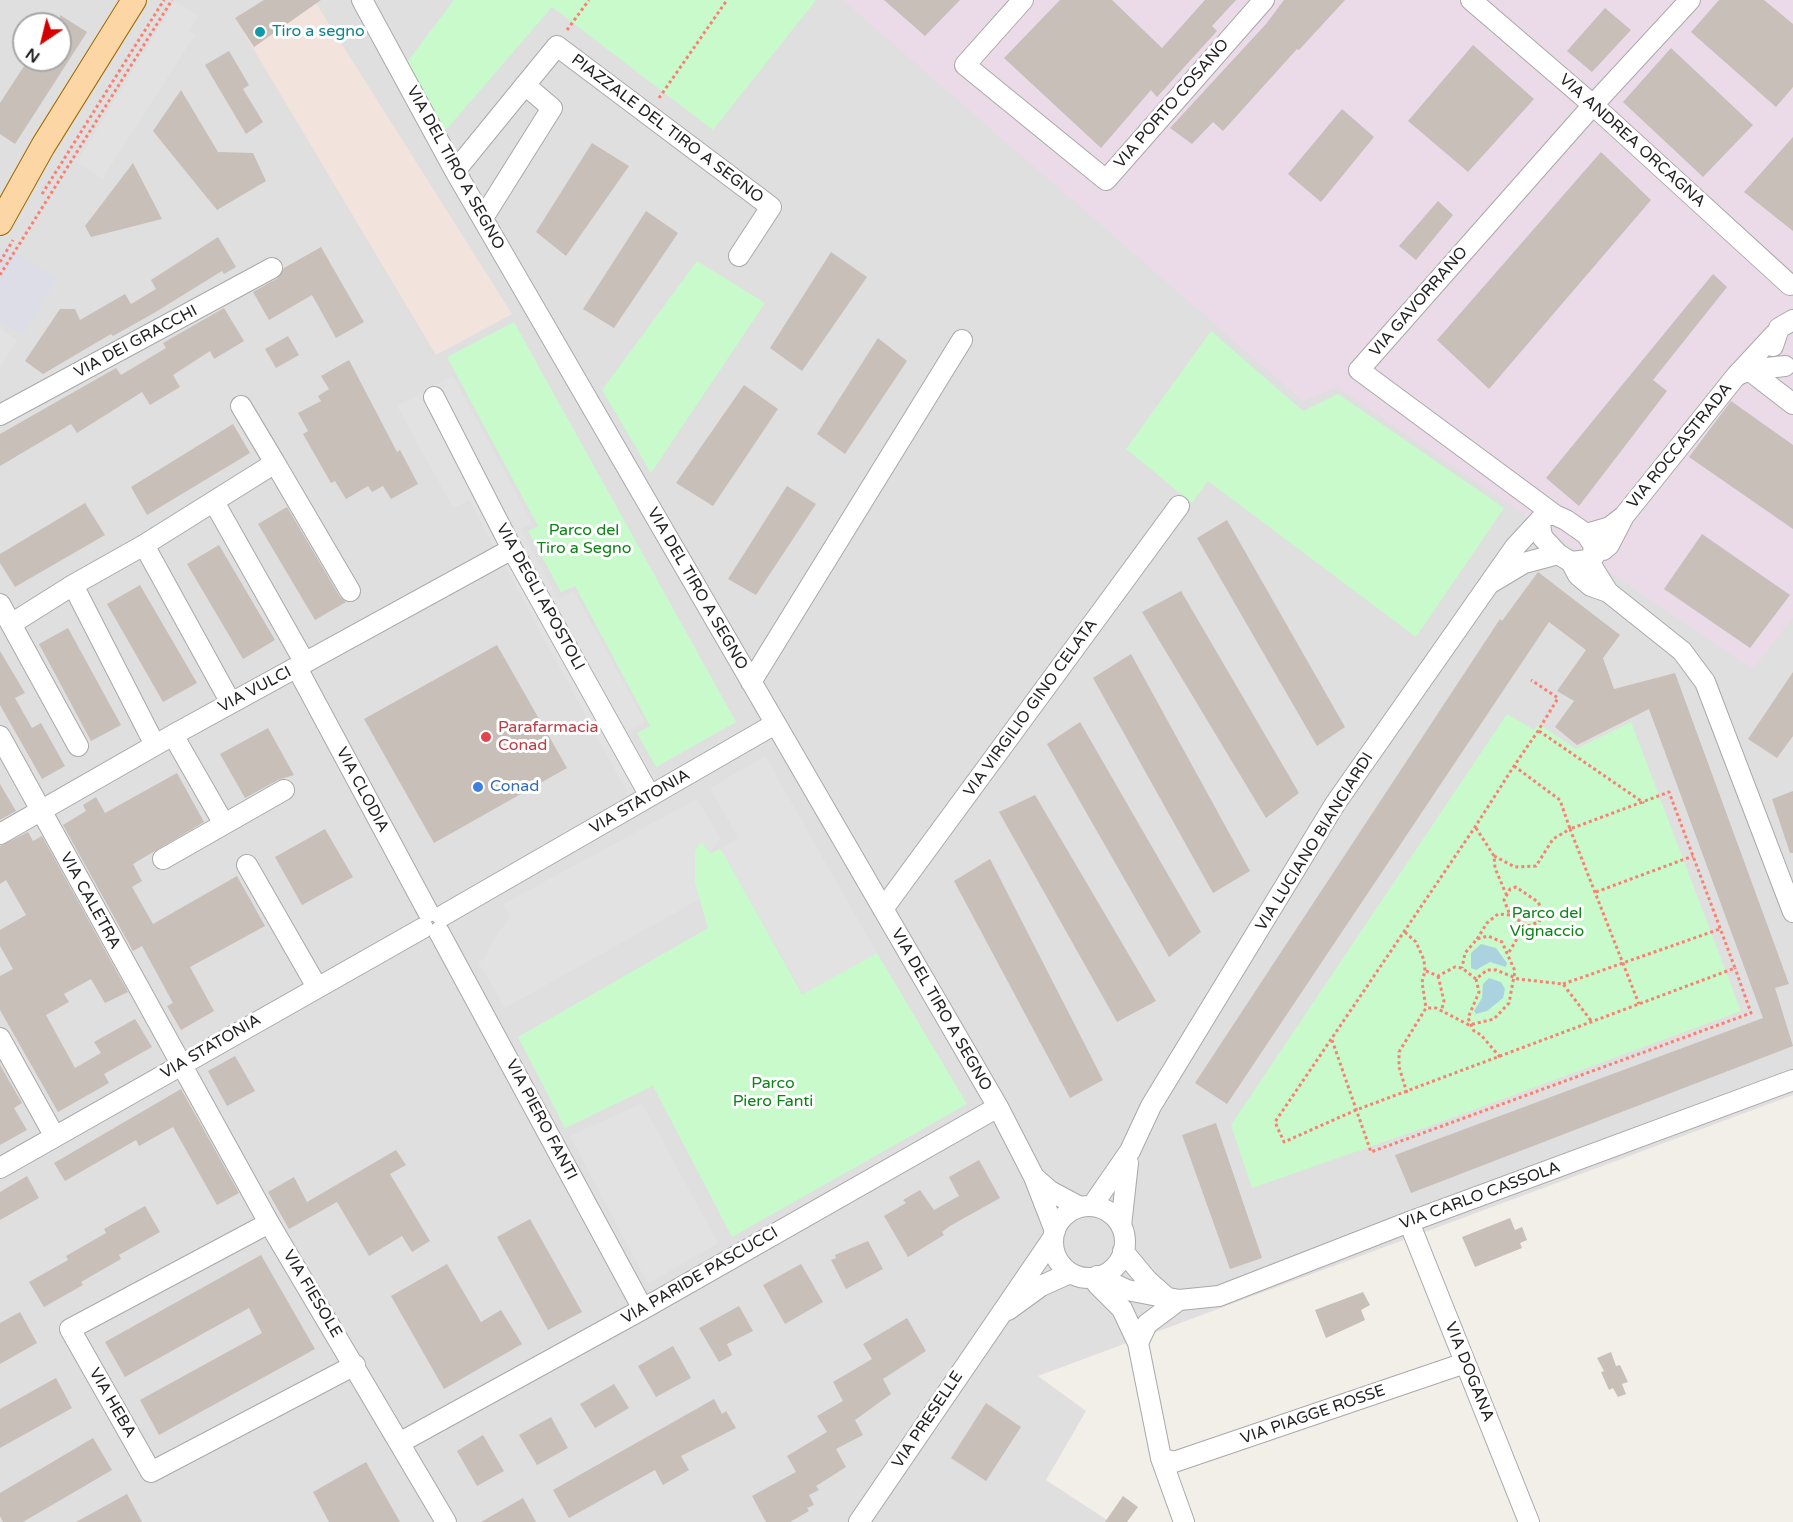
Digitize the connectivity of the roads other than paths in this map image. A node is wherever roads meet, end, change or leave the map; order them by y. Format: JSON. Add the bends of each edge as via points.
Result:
{"nodes":[{"id":1,"x":134,"y":0,"type":"edge"},
{"id":2,"x":362,"y":0,"type":"edge"},
{"id":3,"x":1023,"y":0,"type":"edge"},
{"id":4,"x":1264,"y":0,"type":"edge"},
{"id":5,"x":1471,"y":0,"type":"edge"},
{"id":6,"x":1690,"y":0,"type":"edge"},
{"id":7,"x":525,"y":85,"type":"junction"},
{"id":8,"x":1593,"y":105,"type":"junction"},
{"id":9,"x":43,"y":146,"type":"junction"},
{"id":10,"x":455,"y":171,"type":"junction"},
{"id":11,"x":3,"y":197,"type":"edge"},
{"id":12,"x":483,"y":218,"type":"junction"},
{"id":13,"x":8,"y":230,"type":"edge"},
{"id":14,"x":739,"y":256,"type":"dead end"},
{"id":15,"x":272,"y":268,"type":"dead end"},
{"id":16,"x":1791,"y":287,"type":"edge"},
{"id":17,"x":1784,"y":326,"type":"edge"},
{"id":18,"x":962,"y":340,"type":"dead end"},
{"id":19,"x":1789,"y":368,"type":"edge"},
{"id":20,"x":1742,"y":373,"type":"junction"},
{"id":21,"x":434,"y":397,"type":"dead end"},
{"id":22,"x":1793,"y":404,"type":"edge"},
{"id":23,"x":242,"y":406,"type":"dead end"},
{"id":24,"x":0,"y":415,"type":"edge"},
{"id":25,"x":274,"y":463,"type":"junction"},
{"id":26,"x":214,"y":502,"type":"junction"},
{"id":27,"x":1179,"y":506,"type":"dead end"},
{"id":28,"x":1547,"y":518,"type":"junction"},
{"id":29,"x":144,"y":545,"type":"junction"},
{"id":30,"x":513,"y":549,"type":"junction"},
{"id":31,"x":1580,"y":552,"type":"junction"},
{"id":32,"x":1489,"y":584,"type":"junction"},
{"id":33,"x":73,"y":585,"type":"junction"},
{"id":34,"x":350,"y":591,"type":"dead end"},
{"id":35,"x":0,"y":604,"type":"edge"},
{"id":36,"x":11,"y":624,"type":"junction"},
{"id":37,"x":301,"y":665,"type":"junction"},
{"id":38,"x":751,"y":682,"type":"junction"},
{"id":39,"x":231,"y":703,"type":"junction"},
{"id":40,"x":776,"y":724,"type":"junction"},
{"id":41,"x":173,"y":735,"type":"junction"},
{"id":42,"x":0,"y":736,"type":"edge"},
{"id":43,"x":155,"y":745,"type":"junction"},
{"id":44,"x":78,"y":746,"type":"dead end"},
{"id":45,"x":284,"y":790,"type":"dead end"},
{"id":46,"x":650,"y":796,"type":"junction"},
{"id":47,"x":40,"y":810,"type":"junction"},
{"id":48,"x":224,"y":824,"type":"junction"},
{"id":49,"x":0,"y":834,"type":"edge"},
{"id":50,"x":163,"y":860,"type":"dead end"},
{"id":51,"x":248,"y":865,"type":"dead end"},
{"id":52,"x":883,"y":909,"type":"junction"},
{"id":53,"x":1793,"y":912,"type":"edge"},
{"id":54,"x":433,"y":922,"type":"junction"},
{"id":55,"x":317,"y":987,"type":"junction"},
{"id":56,"x":0,"y":1038,"type":"edge"},
{"id":57,"x":180,"y":1065,"type":"junction"},
{"id":58,"x":1793,"y":1080,"type":"edge"},
{"id":59,"x":998,"y":1107,"type":"junction"},
{"id":60,"x":55,"y":1137,"type":"junction"},
{"id":61,"x":1130,"y":1151,"type":"junction"},
{"id":62,"x":0,"y":1168,"type":"edge"},
{"id":63,"x":1034,"y":1177,"type":"junction"},
{"id":64,"x":1086,"y":1207,"type":"junction"},
{"id":65,"x":1408,"y":1222,"type":"junction"},
{"id":66,"x":268,"y":1223,"type":"junction"},
{"id":67,"x":1120,"y":1226,"type":"junction"},
{"id":68,"x":1054,"y":1234,"type":"junction"},
{"id":69,"x":1123,"y":1251,"type":"junction"},
{"id":70,"x":1085,"y":1276,"type":"junction"},
{"id":71,"x":1173,"y":1299,"type":"junction"},
{"id":72,"x":643,"y":1309,"type":"junction"},
{"id":73,"x":996,"y":1319,"type":"junction"},
{"id":74,"x":1138,"y":1343,"type":"junction"},
{"id":75,"x":1465,"y":1363,"type":"junction"},
{"id":76,"x":356,"y":1365,"type":"junction"},
{"id":77,"x":401,"y":1443,"type":"junction"},
{"id":78,"x":1161,"y":1458,"type":"junction"},
{"id":79,"x":446,"y":1522,"type":"edge"},
{"id":80,"x":859,"y":1522,"type":"edge"},
{"id":81,"x":1184,"y":1522,"type":"edge"},
{"id":82,"x":1529,"y":1522,"type":"edge"}],
"edges":[{"from":1,"to":9,"type":"main road"},
{"from":2,"to":10,"type":"street","name":"VIA DEL TIRO A SEGNO"},
{"from":3,"to":4,"type":"street","name":"VIA PORTO COSANO","via":[[965,65],[1106,180]]},
{"from":5,"to":8,"type":"street","name":"VIA ANDREA ORCAGNA"},
{"from":6,"to":8,"type":"street"},
{"from":7,"to":10,"type":"street","name":"PIAZZALE DEL TIRO A SEGNO"},
{"from":7,"to":12,"type":"street","via":[[552,108]]},
{"from":7,"to":14,"type":"street","name":"PIAZZALE DEL TIRO A SEGNO","via":[[556,46],[771,207]]},
{"from":8,"to":16,"type":"street","name":"VIA ANDREA ORCAGNA"},
{"from":8,"to":28,"type":"street","name":"VIA GAVORRANO","via":[[1359,370],[1543,503]]},
{"from":9,"to":11,"type":"main road"},
{"from":9,"to":13,"type":"main road"},
{"from":10,"to":12,"type":"street","name":"VIA DEL TIRO A SEGNO"},
{"from":12,"to":38,"type":"street","name":"VIA DEL TIRO A SEGNO"},
{"from":15,"to":24,"type":"street","name":"VIA DEI GRACCHI"},
{"from":16,"to":17,"type":"street","name":"VIA ANDREA ORCAGNA","via":[[1792,308]]},
{"from":17,"to":19,"type":"street","name":"VIA ANDREA ORCAGNA","via":[[1773,341],[1775,355]]},
{"from":17,"to":20,"type":"street","name":"VIA ROCCASTRADA"},
{"from":18,"to":38,"type":"street"},
{"from":19,"to":20,"type":"street","name":"VIA ROCCASTRADA"},
{"from":20,"to":22,"type":"street"},
{"from":20,"to":31,"type":"street","name":"VIA ROCCASTRADA","via":[[1624,516],[1609,545],[1603,550]]},
{"from":21,"to":30,"type":"street","name":"VIA DEGLI APOSTOLI"},
{"from":23,"to":25,"type":"street"},
{"from":25,"to":26,"type":"street"},
{"from":25,"to":34,"type":"street"},
{"from":26,"to":29,"type":"street"},
{"from":26,"to":37,"type":"street","name":"VIA CLODIA"},
{"from":27,"to":52,"type":"street","name":"VIA VIRGILIO GINO CELATA"},
{"from":28,"to":31,"type":"street"},
{"from":28,"to":31,"type":"street","via":[[1543,538]]},
{"from":28,"to":32,"type":"street","name":"VIA LUCIANO BIANCIARDI","via":[[1515,547]]},
{"from":29,"to":33,"type":"street"},
{"from":29,"to":39,"type":"street"},
{"from":30,"to":37,"type":"street","name":"VIA VULCI"},
{"from":30,"to":46,"type":"street","name":"VIA DEGLI APOSTOLI"},
{"from":31,"to":32,"type":"street","name":"VIA LUCIANO BIANCIARDI","via":[[1524,563]]},
{"from":31,"to":53,"type":"street","via":[[1578,575],[1608,592],[1682,651],[1705,682]]},
{"from":32,"to":61,"type":"street","name":"VIA LUCIANO BIANCIARDI","via":[[1335,804],[1151,1106]]},
{"from":33,"to":36,"type":"street"},
{"from":33,"to":43,"type":"street"},
{"from":35,"to":36,"type":"street"},
{"from":36,"to":44,"type":"street"},
{"from":37,"to":39,"type":"street","name":"VIA VULCI"},
{"from":37,"to":54,"type":"street","name":"VIA CLODIA"},
{"from":38,"to":40,"type":"street","name":"VIA DEL TIRO A SEGNO"},
{"from":39,"to":41,"type":"street","name":"VIA VULCI"},
{"from":40,"to":46,"type":"street","name":"VIA STATONIA"},
{"from":40,"to":52,"type":"street","name":"VIA DEL TIRO A SEGNO"},
{"from":41,"to":43,"type":"street","name":"VIA VULCI"},
{"from":41,"to":48,"type":"street"},
{"from":42,"to":47,"type":"street","name":"VIA CALETRA"},
{"from":43,"to":47,"type":"street","name":"VIA VULCI"},
{"from":45,"to":48,"type":"street"},
{"from":46,"to":54,"type":"street","name":"VIA STATONIA"},
{"from":47,"to":49,"type":"street","name":"VIA VULCI"},
{"from":47,"to":57,"type":"street","name":"VIA CALETRA"},
{"from":48,"to":50,"type":"street"},
{"from":51,"to":55,"type":"street"},
{"from":52,"to":59,"type":"street","name":"VIA DEL TIRO A SEGNO"},
{"from":54,"to":55,"type":"street","name":"VIA STATONIA"},
{"from":54,"to":72,"type":"street","name":"VIA PIERO FANTI"},
{"from":55,"to":57,"type":"street","name":"VIA STATONIA"},
{"from":56,"to":60,"type":"street"},
{"from":57,"to":60,"type":"street","name":"VIA STATONIA"},
{"from":57,"to":66,"type":"street","name":"VIA FIESOLE"},
{"from":58,"to":65,"type":"street","name":"VIA CARLO CASSOLA"},
{"from":59,"to":63,"type":"street","name":"VIA DEL TIRO A SEGNO"},
{"from":59,"to":72,"type":"street","name":"VIA PARIDE PASCUCCI"},
{"from":60,"to":62,"type":"street","name":"VIA STATONIA"},
{"from":61,"to":64,"type":"street"},
{"from":61,"to":67,"type":"street"},
{"from":63,"to":64,"type":"street","name":"VIA DEL TIRO A SEGNO","via":[[1050,1191]]},
{"from":63,"to":68,"type":"street","name":"VIA DEL TIRO A SEGNO"},
{"from":64,"to":67,"type":"street","via":[[1104,1209]]},
{"from":64,"to":68,"type":"street","via":[[1065,1216]]},
{"from":65,"to":71,"type":"street","name":"VIA CARLO CASSOLA","via":[[1219,1296]]},
{"from":65,"to":75,"type":"street","name":"VIA DOGANA"},
{"from":66,"to":76,"type":"street","name":"VIA FIESOLE"},
{"from":66,"to":76,"type":"street","name":"VIA HEBA","via":[[70,1329],[151,1472]]},
{"from":67,"to":69,"type":"street","via":[[1124,1234]]},
{"from":68,"to":70,"type":"street","via":[[1056,1258]]},
{"from":68,"to":73,"type":"street","name":"VIA PRESELLE"},
{"from":69,"to":70,"type":"street","via":[[1114,1267]]},
{"from":69,"to":71,"type":"street","via":[[1147,1280]]},
{"from":70,"to":71,"type":"street","name":"VIA CARLO CASSOLA","via":[[1115,1287]]},
{"from":70,"to":73,"type":"street","name":"VIA PRESELLE","via":[[1041,1286]]},
{"from":70,"to":74,"type":"street","via":[[1115,1300]]},
{"from":71,"to":74,"type":"street","via":[[1148,1324]]},
{"from":72,"to":77,"type":"street","name":"VIA PARIDE PASCUCCI"},
{"from":73,"to":80,"type":"street","name":"VIA PRESELLE"},
{"from":74,"to":78,"type":"street"},
{"from":75,"to":78,"type":"street","name":"VIA PIAGGE ROSSE","via":[[1174,1462]]},
{"from":75,"to":82,"type":"street","name":"VIA DOGANA"},
{"from":76,"to":77,"type":"street","name":"VIA FIESOLE"},
{"from":77,"to":79,"type":"street","name":"VIA FIESOLE"},
{"from":78,"to":81,"type":"street"}]}
